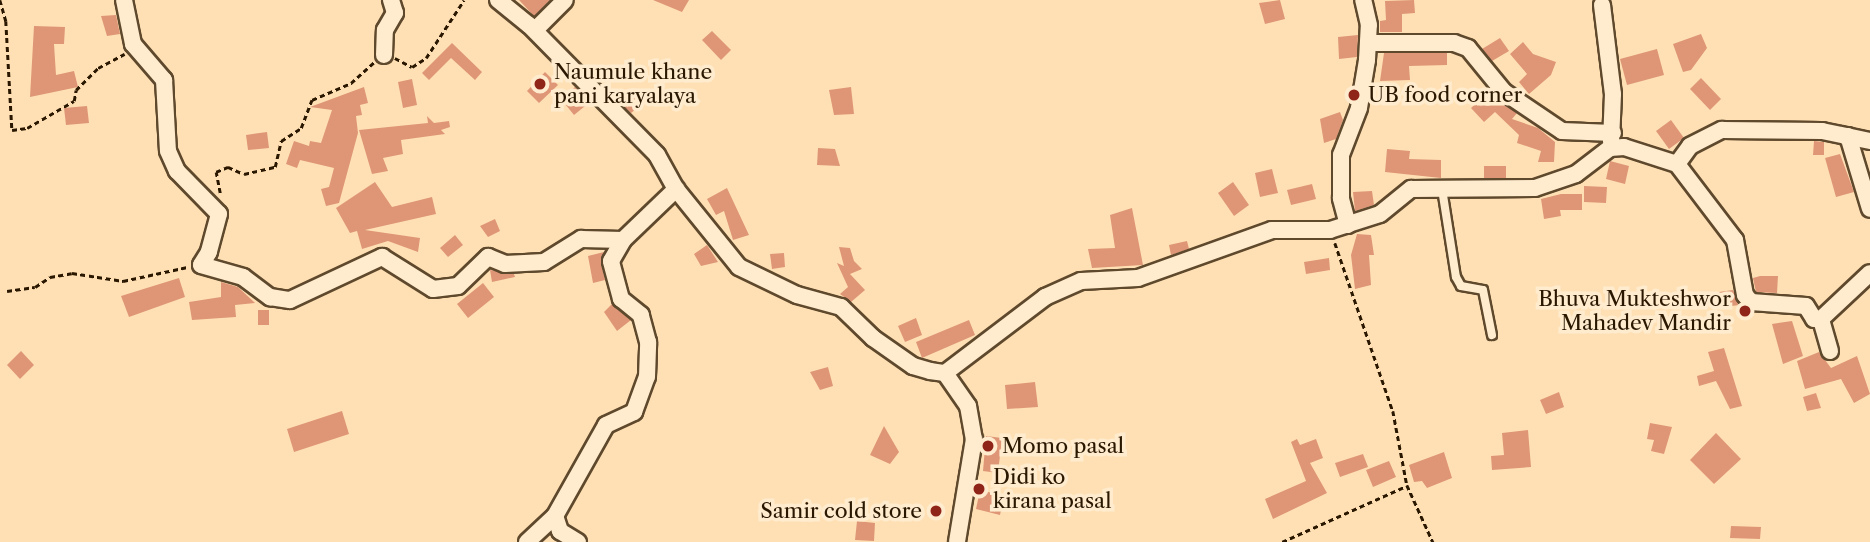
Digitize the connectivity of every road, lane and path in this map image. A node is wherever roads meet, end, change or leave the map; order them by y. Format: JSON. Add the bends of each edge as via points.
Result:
{"nodes":[{"id":1,"x":0,"y":0,"type":"edge"},
{"id":2,"x":124,"y":0,"type":"edge"},
{"id":3,"x":391,"y":0,"type":"edge"},
{"id":4,"x":464,"y":0,"type":"edge"},
{"id":5,"x":498,"y":0,"type":"edge"},
{"id":6,"x":565,"y":0,"type":"edge"},
{"id":7,"x":1363,"y":0,"type":"edge"},
{"id":8,"x":1602,"y":5,"type":"dead end"},
{"id":9,"x":535,"y":30,"type":"junction"},
{"id":10,"x":1368,"y":43,"type":"junction"},
{"id":11,"x":133,"y":44,"type":"junction"},
{"id":12,"x":384,"y":55,"type":"junction"},
{"id":13,"x":1847,"y":136,"type":"junction"},
{"id":14,"x":1611,"y":141,"type":"junction"},
{"id":15,"x":1870,"y":141,"type":"edge"},
{"id":16,"x":1677,"y":164,"type":"junction"},
{"id":17,"x":676,"y":189,"type":"junction"},
{"id":18,"x":1443,"y":189,"type":"junction"},
{"id":19,"x":213,"y":207,"type":"junction"},
{"id":20,"x":1870,"y":209,"type":"edge"},
{"id":21,"x":1348,"y":225,"type":"junction"},
{"id":22,"x":1330,"y":230,"type":"junction"},
{"id":23,"x":622,"y":240,"type":"junction"},
{"id":24,"x":201,"y":265,"type":"junction"},
{"id":25,"x":1870,"y":273,"type":"edge"},
{"id":26,"x":8,"y":291,"type":"dead end"},
{"id":27,"x":1822,"y":319,"type":"junction"},
{"id":28,"x":1492,"y":335,"type":"dead end"},
{"id":29,"x":1830,"y":351,"type":"dead end"},
{"id":30,"x":945,"y":373,"type":"junction"},
{"id":31,"x":1407,"y":485,"type":"junction"},
{"id":32,"x":555,"y":516,"type":"junction"},
{"id":33,"x":527,"y":542,"type":"edge"},
{"id":34,"x":578,"y":542,"type":"edge"},
{"id":35,"x":957,"y":542,"type":"edge"},
{"id":36,"x":1282,"y":542,"type":"edge"},
{"id":37,"x":1433,"y":542,"type":"edge"}],
"edges":[{"from":1,"to":11,"type":"path","via":[[6,21],[12,130],[27,128],[74,101],[76,90],[98,68],[120,58]]},
{"from":2,"to":11,"type":"street"},
{"from":3,"to":12,"type":"street","via":[[394,13],[385,30]]},
{"from":4,"to":12,"type":"path","via":[[426,58],[411,67]]},
{"from":5,"to":9,"type":"street"},
{"from":6,"to":9,"type":"street"},
{"from":7,"to":10,"type":"street"},
{"from":8,"to":14,"type":"street","via":[[1613,94]]},
{"from":9,"to":17,"type":"street","via":[[657,155]]},
{"from":10,"to":14,"type":"street","via":[[1454,43],[1468,48],[1504,92],[1562,131]]},
{"from":10,"to":21,"type":"street","via":[[1359,108],[1341,155],[1341,198]]},
{"from":11,"to":19,"type":"street","via":[[164,80],[168,151],[177,171]]},
{"from":12,"to":19,"type":"path","via":[[351,83],[312,100],[301,128],[281,141],[275,167],[244,174],[228,167],[216,172],[221,201]]},
{"from":13,"to":15,"type":"street"},
{"from":13,"to":16,"type":"street","via":[[1822,131],[1722,130],[1690,146]]},
{"from":13,"to":20,"type":"street"},
{"from":14,"to":16,"type":"street"},
{"from":14,"to":18,"type":"street","via":[[1576,174],[1535,188]]},
{"from":16,"to":27,"type":"street","via":[[1735,240],[1745,295],[1751,302],[1806,306],[1814,319]]},
{"from":17,"to":23,"type":"street"},
{"from":17,"to":30,"type":"street","via":[[739,267],[797,295],[841,307],[913,366]]},
{"from":18,"to":21,"type":"street","via":[[1411,189],[1380,214]]},
{"from":18,"to":28,"type":"lane","via":[[1456,277],[1461,286],[1483,289]]},
{"from":19,"to":24,"type":"street","via":[[219,214]]},
{"from":21,"to":22,"type":"street"},
{"from":22,"to":30,"type":"street","via":[[1272,230],[1138,278],[1081,281],[1045,297]]},
{"from":22,"to":31,"type":"path","via":[[1393,411]]},
{"from":23,"to":24,"type":"street","via":[[581,239],[544,262],[505,264],[488,257],[458,286],[433,289],[382,257],[290,300],[270,297],[243,277]]},
{"from":23,"to":32,"type":"street","via":[[611,261],[621,299],[640,315],[648,342],[647,376],[634,412],[606,425]]},
{"from":24,"to":26,"type":"path","via":[[123,281],[72,273]]},
{"from":25,"to":27,"type":"street"},
{"from":27,"to":29,"type":"street"},
{"from":30,"to":35,"type":"street","via":[[968,407],[974,439]]},
{"from":31,"to":36,"type":"path"},
{"from":31,"to":37,"type":"path"},
{"from":32,"to":33,"type":"street"},
{"from":32,"to":34,"type":"street","via":[[560,531]]}]}
